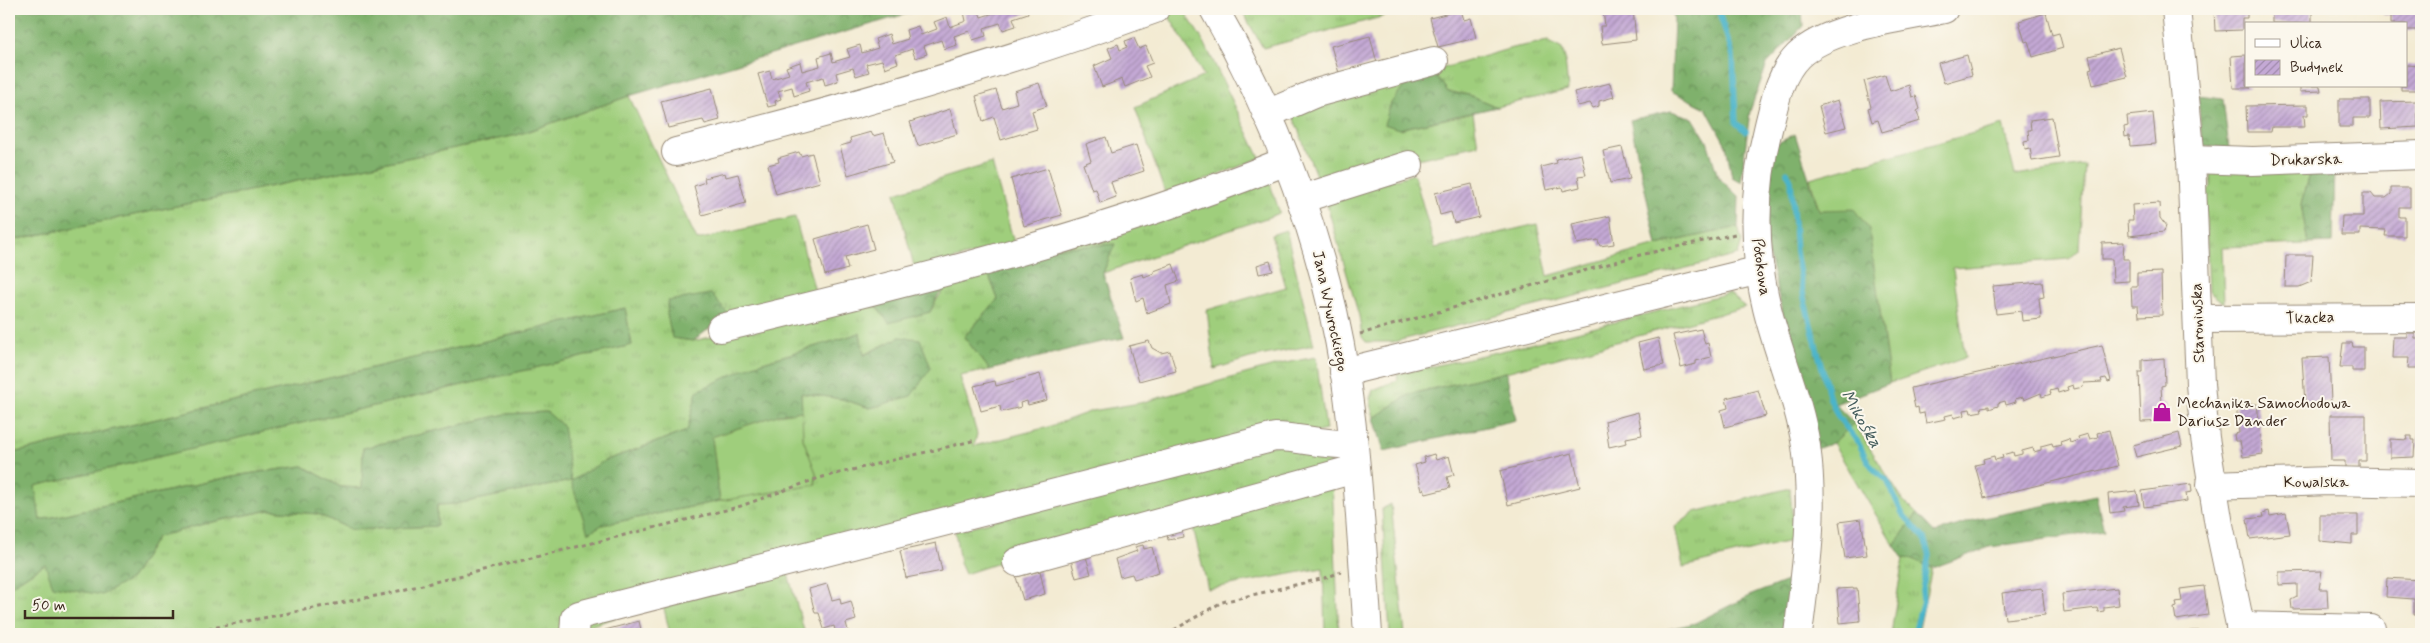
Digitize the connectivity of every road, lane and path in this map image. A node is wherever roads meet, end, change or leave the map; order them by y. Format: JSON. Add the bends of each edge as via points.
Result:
{"nodes":[{"id":1,"x":1155,"y":9,"type":"edge"},
{"id":2,"x":1214,"y":9,"type":"edge"},
{"id":3,"x":1944,"y":9,"type":"edge"},
{"id":4,"x":2176,"y":9,"type":"edge"},
{"id":5,"x":1434,"y":62,"type":"dead end"},
{"id":6,"x":1267,"y":114,"type":"junction"},
{"id":7,"x":676,"y":152,"type":"dead end"},
{"id":8,"x":2421,"y":155,"type":"edge"},
{"id":9,"x":2191,"y":159,"type":"junction"},
{"id":10,"x":1286,"y":161,"type":"junction"},
{"id":11,"x":1410,"y":165,"type":"dead end"},
{"id":12,"x":1301,"y":199,"type":"junction"},
{"id":13,"x":1755,"y":230,"type":"junction"},
{"id":14,"x":1760,"y":270,"type":"junction"},
{"id":15,"x":2421,"y":318,"type":"edge"},
{"id":16,"x":2198,"y":319,"type":"junction"},
{"id":17,"x":721,"y":328,"type":"dead end"},
{"id":18,"x":1354,"y":336,"type":"dead end"},
{"id":19,"x":1344,"y":372,"type":"junction"},
{"id":20,"x":976,"y":440,"type":"dead end"},
{"id":21,"x":1354,"y":456,"type":"junction"},
{"id":22,"x":2421,"y":484,"type":"edge"},
{"id":23,"x":2211,"y":485,"type":"junction"},
{"id":24,"x":1017,"y":562,"type":"dead end"},
{"id":25,"x":1338,"y":572,"type":"dead end"},
{"id":26,"x":2371,"y":628,"type":"dead end"},
{"id":27,"x":2241,"y":630,"type":"edge"},
{"id":28,"x":192,"y":634,"type":"edge"},
{"id":29,"x":574,"y":634,"type":"edge"},
{"id":30,"x":1166,"y":634,"type":"edge"},
{"id":31,"x":1368,"y":634,"type":"edge"},
{"id":32,"x":1798,"y":634,"type":"edge"}],
"edges":[{"from":1,"to":7,"type":"street","via":[[993,65],[836,111]]},
{"from":2,"to":6,"type":"street","name":"Jana Wywrockiego"},
{"from":3,"to":13,"type":"street","name":"Potokowa","via":[[1844,32],[1819,41],[1798,56],[1783,78],[1766,136],[1758,178]]},
{"from":4,"to":9,"type":"street","name":"Staroniwska"},
{"from":5,"to":6,"type":"street","via":[[1316,92]]},
{"from":6,"to":10,"type":"street","name":"Jana Wywrockiego"},
{"from":8,"to":9,"type":"street","name":"Drukarska","via":[[2263,161]]},
{"from":9,"to":16,"type":"street","name":"Staroniwska"},
{"from":10,"to":12,"type":"street","name":"Jana Wywrockiego"},
{"from":10,"to":17,"type":"street","via":[[1110,224],[904,284]]},
{"from":11,"to":12,"type":"street"},
{"from":12,"to":19,"type":"street","name":"Jana Wywrockiego","via":[[1328,292]]},
{"from":13,"to":14,"type":"street","name":"Potokowa"},
{"from":13,"to":18,"type":"path","via":[[1640,255]]},
{"from":14,"to":19,"type":"street"},
{"from":14,"to":32,"type":"street","name":"Potokowa","via":[[1767,309],[1797,404],[1810,482],[1809,550]]},
{"from":15,"to":16,"type":"street","name":"Tkacka"},
{"from":16,"to":23,"type":"street","name":"Staroniwska","via":[[2200,384]]},
{"from":19,"to":21,"type":"street","name":"Jana Wywrockiego"},
{"from":20,"to":28,"type":"path","via":[[819,478],[728,509],[386,594]]},
{"from":21,"to":24,"type":"street"},
{"from":21,"to":29,"type":"street","via":[[1332,445],[1296,437],[1274,437],[579,615],[573,624]]},
{"from":21,"to":31,"type":"street","name":"Jana Wywrockiego"},
{"from":22,"to":23,"type":"street","name":"Kowalska","via":[[2329,481]]},
{"from":23,"to":27,"type":"street","name":"Staroniwska"},
{"from":25,"to":30,"type":"path","via":[[1222,602]]},
{"from":26,"to":27,"type":"street"}]}
